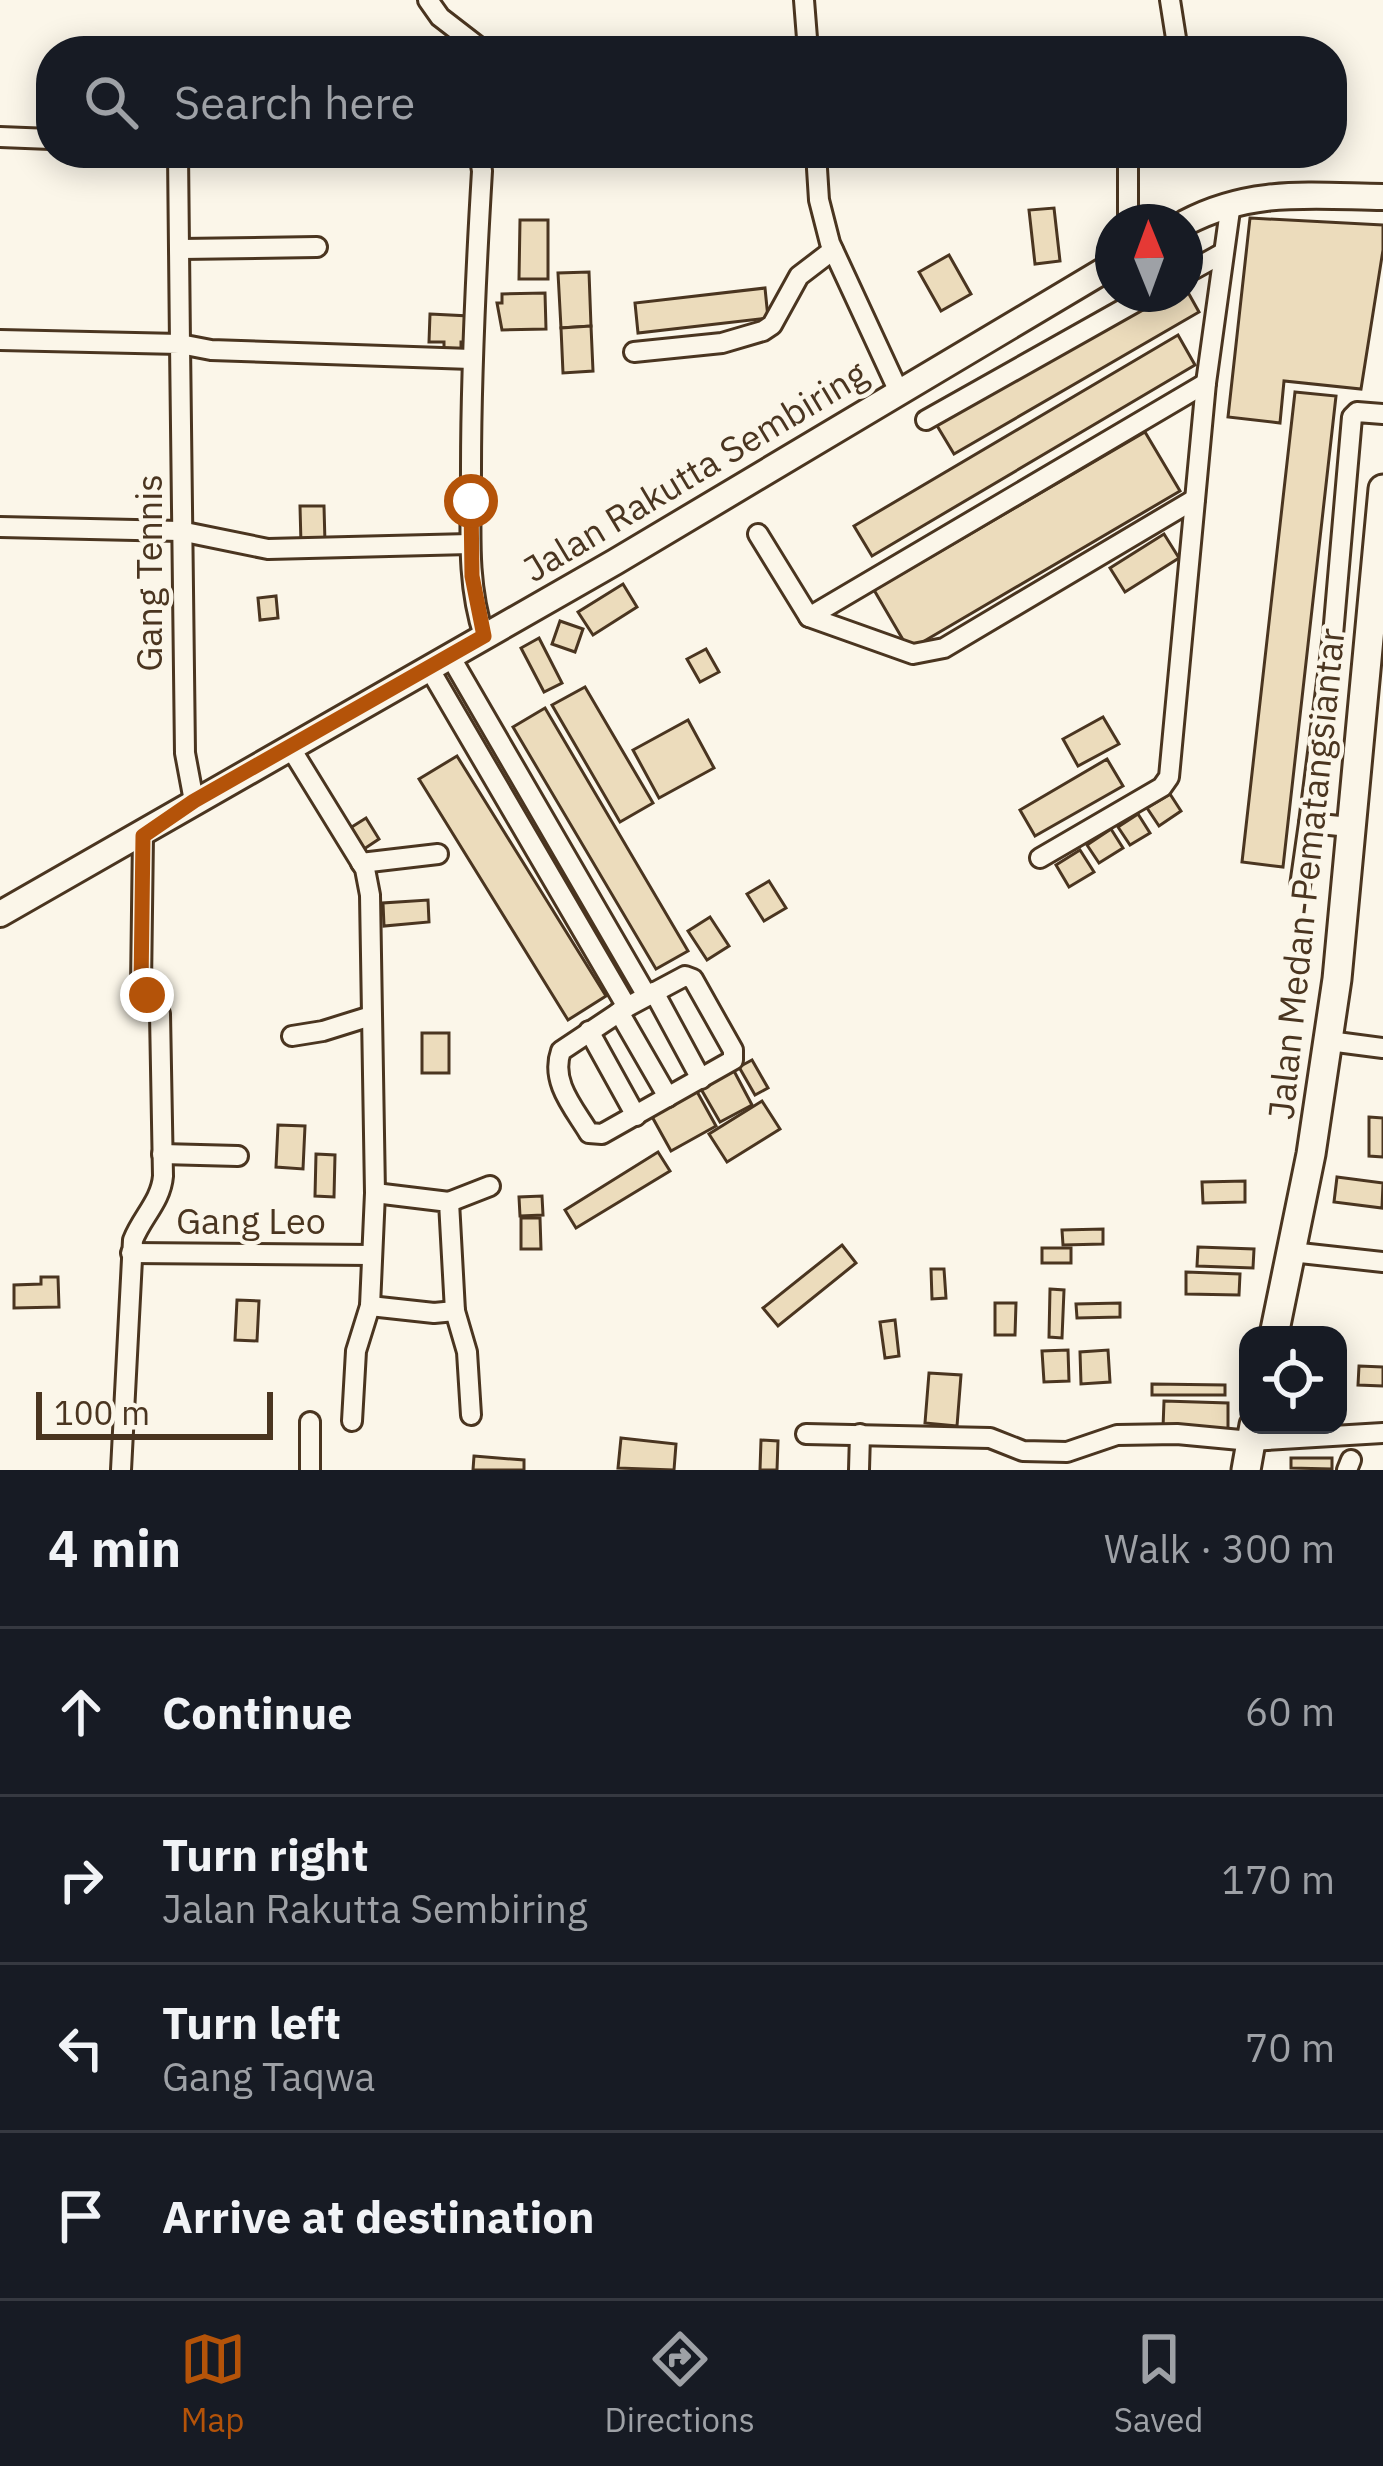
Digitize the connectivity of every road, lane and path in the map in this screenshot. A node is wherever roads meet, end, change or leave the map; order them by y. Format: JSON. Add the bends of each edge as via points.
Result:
{"nodes":[{"id":1,"x":428,"y":0,"type":"edge"},
{"id":2,"x":804,"y":0,"type":"edge"},
{"id":3,"x":1170,"y":0,"type":"edge"},
{"id":4,"x":465,"y":36,"type":"edge"},
{"id":5,"x":807,"y":36,"type":"edge"},
{"id":6,"x":1176,"y":36,"type":"edge"},
{"id":7,"x":0,"y":137,"type":"edge"},
{"id":8,"x":36,"y":139,"type":"edge"},
{"id":9,"x":178,"y":168,"type":"edge"},
{"id":10,"x":481,"y":168,"type":"edge"},
{"id":11,"x":817,"y":168,"type":"edge"},
{"id":12,"x":1128,"y":168,"type":"edge"},
{"id":13,"x":1383,"y":197,"type":"edge"},
{"id":14,"x":1231,"y":203,"type":"junction"},
{"id":15,"x":1128,"y":204,"type":"edge"},
{"id":16,"x":1203,"y":215,"type":"edge"},
{"id":17,"x":317,"y":247,"type":"dead end"},
{"id":18,"x":181,"y":249,"type":"junction"},
{"id":19,"x":833,"y":250,"type":"junction"},
{"id":20,"x":1223,"y":253,"type":"junction"},
{"id":21,"x":1203,"y":264,"type":"edge"},
{"id":22,"x":1095,"y":276,"type":"edge"},
{"id":23,"x":1118,"y":312,"type":"edge"},
{"id":24,"x":0,"y":340,"type":"edge"},
{"id":25,"x":180,"y":344,"type":"junction"},
{"id":26,"x":634,"y":352,"type":"dead end"},
{"id":27,"x":471,"y":359,"type":"junction"},
{"id":28,"x":1206,"y":383,"type":"junction"},
{"id":29,"x":899,"y":392,"type":"junction"},
{"id":30,"x":1383,"y":414,"type":"edge"},
{"id":31,"x":926,"y":420,"type":"dead end"},
{"id":32,"x":1383,"y":489,"type":"edge"},
{"id":33,"x":1196,"y":499,"type":"junction"},
{"id":34,"x":0,"y":526,"type":"edge"},
{"id":35,"x":180,"y":531,"type":"junction"},
{"id":36,"x":758,"y":534,"type":"dead end"},
{"id":37,"x":470,"y":544,"type":"junction"},
{"id":38,"x":809,"y":616,"type":"junction"},
{"id":39,"x":1333,"y":635,"type":"junction"},
{"id":40,"x":484,"y":636,"type":"junction"},
{"id":41,"x":1367,"y":639,"type":"junction"},
{"id":42,"x":440,"y":662,"type":"junction"},
{"id":43,"x":1374,"y":672,"type":"edge"},
{"id":44,"x":290,"y":747,"type":"junction"},
{"id":45,"x":503,"y":748,"type":"junction"},
{"id":46,"x":482,"y":759,"type":"junction"},
{"id":47,"x":194,"y":801,"type":"junction"},
{"id":48,"x":1309,"y":824,"type":"junction"},
{"id":49,"x":1350,"y":827,"type":"junction"},
{"id":50,"x":143,"y":836,"type":"junction"},
{"id":51,"x":438,"y":854,"type":"dead end"},
{"id":52,"x":1040,"y":858,"type":"dead end"},
{"id":53,"x":361,"y":862,"type":"junction"},
{"id":54,"x":1300,"y":886,"type":"dead end"},
{"id":55,"x":0,"y":914,"type":"edge"},
{"id":56,"x":650,"y":994,"type":"junction"},
{"id":57,"x":623,"y":1009,"type":"junction"},
{"id":58,"x":371,"y":1016,"type":"junction"},
{"id":59,"x":589,"y":1031,"type":"junction"},
{"id":60,"x":292,"y":1036,"type":"dead end"},
{"id":61,"x":1329,"y":1041,"type":"junction"},
{"id":62,"x":1383,"y":1048,"type":"edge"},
{"id":63,"x":700,"y":1079,"type":"junction"},
{"id":64,"x":668,"y":1097,"type":"junction"},
{"id":65,"x":636,"y":1116,"type":"junction"},
{"id":66,"x":162,"y":1154,"type":"junction"},
{"id":67,"x":238,"y":1156,"type":"dead end"},
{"id":68,"x":490,"y":1186,"type":"dead end"},
{"id":69,"x":375,"y":1193,"type":"junction"},
{"id":70,"x":449,"y":1202,"type":"junction"},
{"id":71,"x":1291,"y":1252,"type":"junction"},
{"id":72,"x":131,"y":1253,"type":"junction"},
{"id":73,"x":371,"y":1255,"type":"junction"},
{"id":74,"x":1383,"y":1262,"type":"edge"},
{"id":75,"x":370,"y":1306,"type":"junction"},
{"id":76,"x":455,"y":1311,"type":"junction"},
{"id":77,"x":1276,"y":1326,"type":"edge"},
{"id":78,"x":472,"y":1415,"type":"dead end"},
{"id":79,"x":352,"y":1421,"type":"dead end"},
{"id":80,"x":310,"y":1422,"type":"dead end"},
{"id":81,"x":1239,"y":1433,"type":"edge"},
{"id":82,"x":1347,"y":1433,"type":"edge"},
{"id":83,"x":1383,"y":1433,"type":"edge"},
{"id":84,"x":806,"y":1434,"type":"dead end"},
{"id":85,"x":860,"y":1434,"type":"junction"},
{"id":86,"x":1252,"y":1434,"type":"edge"},
{"id":87,"x":121,"y":1470,"type":"edge"},
{"id":88,"x":310,"y":1470,"type":"edge"},
{"id":89,"x":859,"y":1470,"type":"edge"},
{"id":90,"x":1246,"y":1470,"type":"edge"}],
"edges":[{"from":1,"to":4,"type":"street"},
{"from":2,"to":5,"type":"street"},
{"from":3,"to":6,"type":"street"},
{"from":7,"to":8,"type":"street"},
{"from":9,"to":18,"type":"street","name":"Gang Tennis"},
{"from":10,"to":27,"type":"street"},
{"from":11,"to":19,"type":"street"},
{"from":12,"to":15,"type":"street"},
{"from":13,"to":14,"type":"main road","via":[[1273,195]]},
{"from":14,"to":16,"type":"main road"},
{"from":14,"to":20,"type":"street"},
{"from":17,"to":18,"type":"street"},
{"from":18,"to":25,"type":"street","name":"Gang Tennis"},
{"from":19,"to":26,"type":"street","via":[[799,276],[763,331]]},
{"from":19,"to":29,"type":"street"},
{"from":20,"to":21,"type":"street"},
{"from":20,"to":28,"type":"street"},
{"from":22,"to":29,"type":"main road","name":"Jalan Rakutta Sembiring"},
{"from":23,"to":31,"type":"street"},
{"from":24,"to":25,"type":"street"},
{"from":25,"to":27,"type":"street"},
{"from":25,"to":35,"type":"street","name":"Gang Tennis"},
{"from":27,"to":37,"type":"street"},
{"from":28,"to":33,"type":"street"},
{"from":28,"to":38,"type":"street"},
{"from":29,"to":40,"type":"main road","name":"Jalan Rakutta Sembiring"},
{"from":30,"to":39,"type":"street","via":[[1353,414]]},
{"from":32,"to":41,"type":"highway","name":"Jalan Medan-Pematangsiantar"},
{"from":33,"to":38,"type":"street","via":[[927,654]]},
{"from":33,"to":52,"type":"street","via":[[1168,777]]},
{"from":34,"to":35,"type":"street"},
{"from":35,"to":37,"type":"street","via":[[268,549]]},
{"from":35,"to":47,"type":"street","name":"Gang Tennis","via":[[185,753]]},
{"from":36,"to":38,"type":"street"},
{"from":37,"to":40,"type":"street"},
{"from":39,"to":41,"type":"street"},
{"from":39,"to":48,"type":"street"},
{"from":40,"to":42,"type":"main road","name":"Jalan Rakutta Sembiring"},
{"from":41,"to":43,"type":"highway","name":"Jalan Medan-Pematangsiantar"},
{"from":42,"to":44,"type":"main road","name":"Jalan Rakutta Sembiring"},
{"from":42,"to":45,"type":"street"},
{"from":42,"to":46,"type":"street"},
{"from":43,"to":49,"type":"highway","name":"Jalan Medan-Pematangsiantar"},
{"from":44,"to":47,"type":"main road","name":"Jalan Rakutta Sembiring"},
{"from":44,"to":53,"type":"street"},
{"from":45,"to":46,"type":"street"},
{"from":45,"to":56,"type":"street"},
{"from":46,"to":57,"type":"street"},
{"from":47,"to":50,"type":"main road","name":"Jalan Rakutta Sembiring"},
{"from":48,"to":49,"type":"street"},
{"from":48,"to":54,"type":"street"},
{"from":49,"to":61,"type":"highway","name":"Jalan Medan-Pematangsiantar"},
{"from":50,"to":55,"type":"main road","name":"Jalan Rakutta Sembiring"},
{"from":50,"to":66,"type":"street","via":[[141,986],[160,1014]]},
{"from":51,"to":53,"type":"street"},
{"from":53,"to":58,"type":"street","via":[[370,895]]},
{"from":56,"to":57,"type":"street"},
{"from":56,"to":63,"type":"street"},
{"from":56,"to":63,"type":"street","via":[[693,979],[733,1050],[730,1062]]},
{"from":57,"to":59,"type":"street"},
{"from":57,"to":64,"type":"street"},
{"from":58,"to":60,"type":"street"},
{"from":58,"to":69,"type":"street"},
{"from":59,"to":65,"type":"street"},
{"from":59,"to":65,"type":"street","via":[[559,1056],[561,1087],[589,1133],[602,1135]]},
{"from":61,"to":62,"type":"street"},
{"from":61,"to":71,"type":"highway","name":"Jalan Medan-Pematangsiantar"},
{"from":63,"to":64,"type":"street"},
{"from":64,"to":65,"type":"street"},
{"from":66,"to":67,"type":"street"},
{"from":66,"to":72,"type":"street","via":[[160,1197],[144,1213]]},
{"from":68,"to":70,"type":"street"},
{"from":69,"to":70,"type":"street"},
{"from":69,"to":73,"type":"street"},
{"from":70,"to":76,"type":"street"},
{"from":71,"to":74,"type":"street"},
{"from":71,"to":77,"type":"highway","name":"Jalan Medan-Pematangsiantar"},
{"from":72,"to":73,"type":"street","name":"Gang Leo"},
{"from":72,"to":87,"type":"street"},
{"from":73,"to":75,"type":"street"},
{"from":75,"to":76,"type":"street"},
{"from":75,"to":79,"type":"street","via":[[356,1351]]},
{"from":76,"to":78,"type":"street"},
{"from":80,"to":88,"type":"street"},
{"from":81,"to":85,"type":"street","via":[[1118,1435],[1077,1451],[1047,1452],[990,1438]]},
{"from":82,"to":83,"type":"street"},
{"from":84,"to":85,"type":"street"},
{"from":85,"to":89,"type":"street"},
{"from":86,"to":90,"type":"highway"}]}
